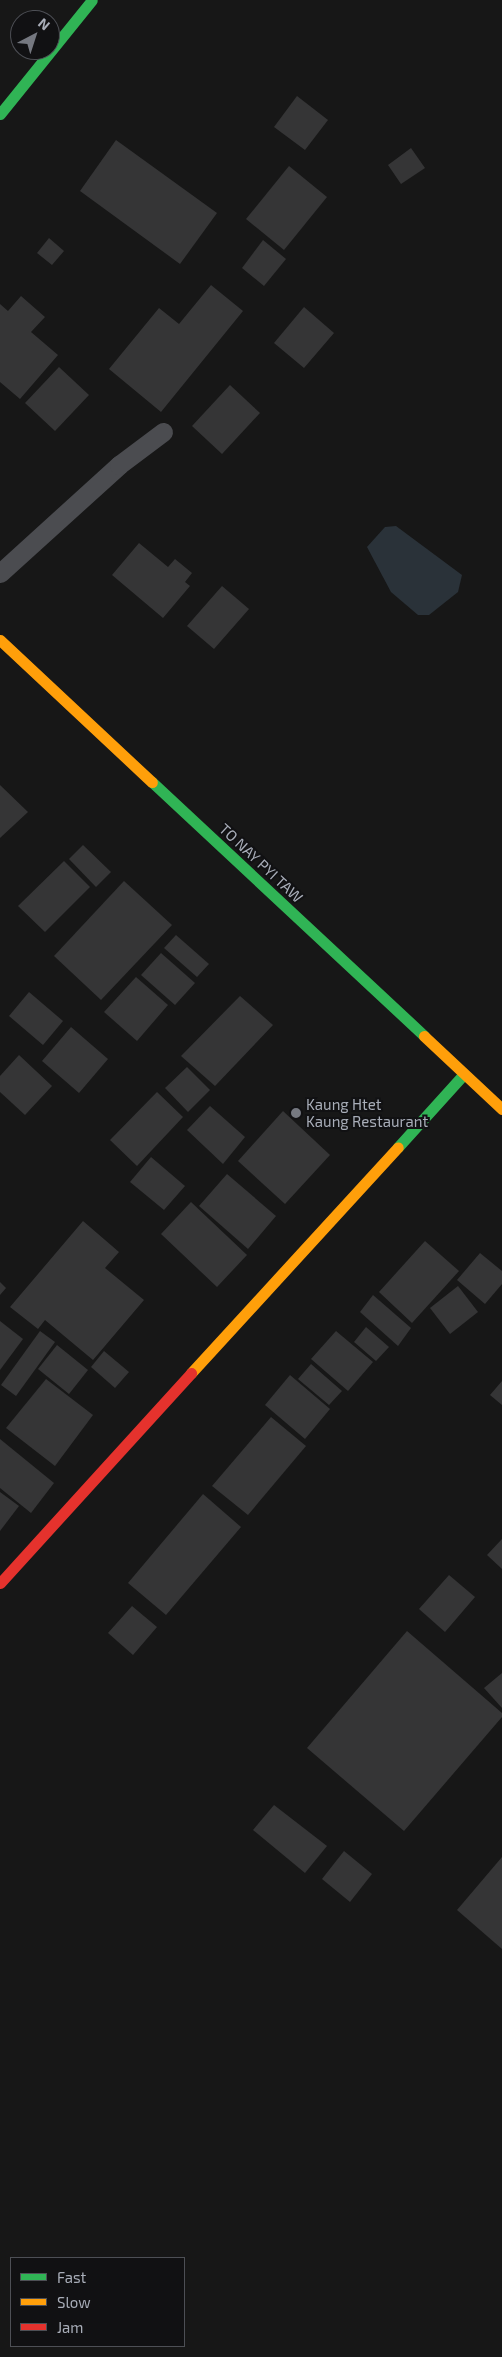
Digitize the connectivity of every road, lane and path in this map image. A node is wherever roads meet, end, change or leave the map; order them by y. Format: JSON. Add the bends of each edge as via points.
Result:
{"nodes":[{"id":1,"x":92,"y":0,"type":"edge"},
{"id":2,"x":0,"y":114,"type":"edge"},
{"id":3,"x":163,"y":432,"type":"dead end"},
{"id":4,"x":0,"y":573,"type":"edge"},
{"id":5,"x":0,"y":640,"type":"edge"},
{"id":6,"x":464,"y":1074,"type":"junction"},
{"id":7,"x":502,"y":1109,"type":"edge"},
{"id":8,"x":0,"y":1582,"type":"edge"}],
"edges":[{"from":1,"to":2,"type":"street"},
{"from":3,"to":4,"type":"lane","via":[[119,465]]},
{"from":5,"to":6,"type":"street","name":"TO NAY PYI TAW"},
{"from":6,"to":7,"type":"street","name":"TO NAY PYI TAW"},
{"from":6,"to":8,"type":"street"}]}
